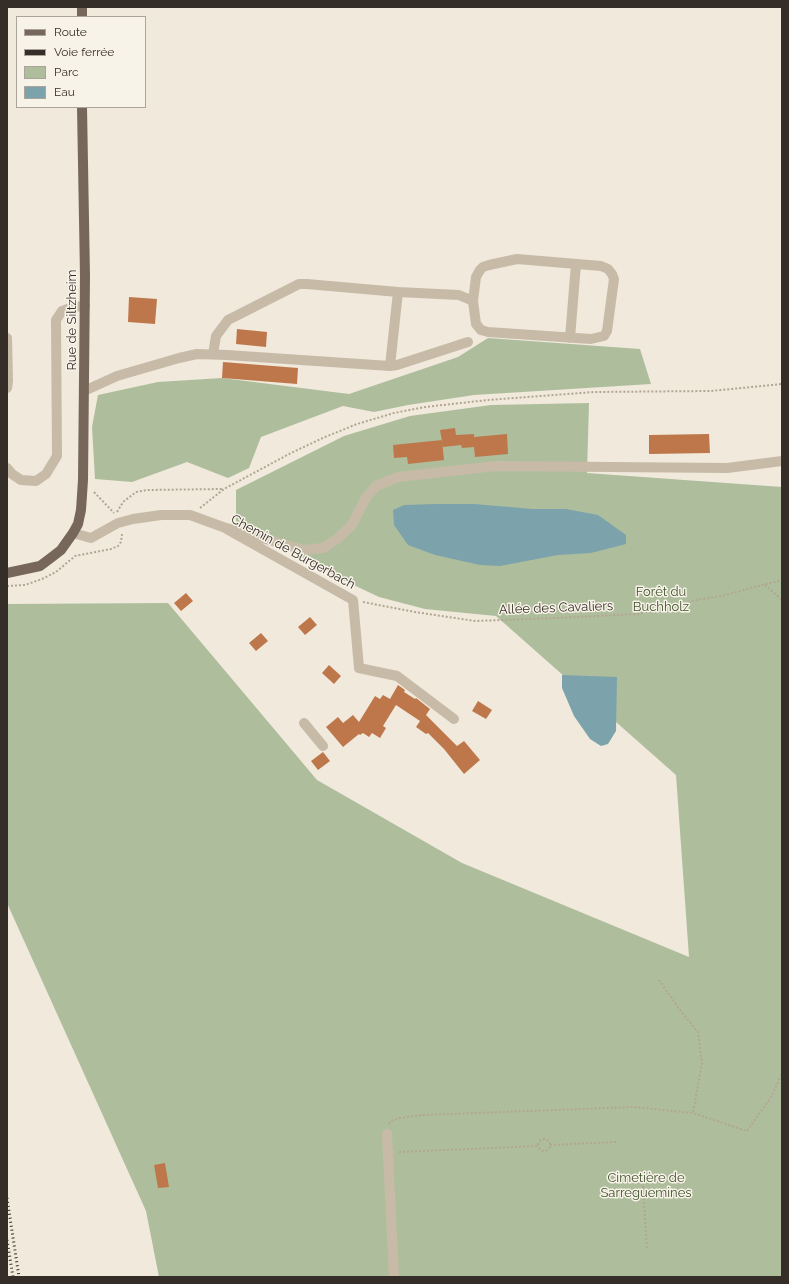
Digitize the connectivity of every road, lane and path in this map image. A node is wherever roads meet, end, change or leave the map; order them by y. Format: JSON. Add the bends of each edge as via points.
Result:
{"nodes":[{"id":1,"x":82,"y":108,"type":"edge"},
{"id":2,"x":576,"y":264,"type":"junction"},
{"id":3,"x":398,"y":292,"type":"junction"},
{"id":4,"x":473,"y":301,"type":"junction"},
{"id":5,"x":85,"y":306,"type":"junction"},
{"id":6,"x":7,"y":338,"type":"edge"},
{"id":7,"x":570,"y":338,"type":"junction"},
{"id":8,"x":468,"y":342,"type":"dead end"},
{"id":9,"x":213,"y":354,"type":"junction"},
{"id":10,"x":390,"y":366,"type":"junction"},
{"id":11,"x":782,"y":384,"type":"edge"},
{"id":12,"x":7,"y":388,"type":"edge"},
{"id":13,"x":84,"y":391,"type":"junction"},
{"id":14,"x":782,"y":461,"type":"edge"},
{"id":15,"x":7,"y":468,"type":"edge"},
{"id":16,"x":83,"y":480,"type":"junction"},
{"id":17,"x":224,"y":489,"type":"junction"},
{"id":18,"x":190,"y":515,"type":"junction"},
{"id":19,"x":117,"y":519,"type":"junction"},
{"id":20,"x":222,"y":527,"type":"junction"},
{"id":21,"x":73,"y":533,"type":"junction"},
{"id":22,"x":7,"y":573,"type":"edge"},
{"id":23,"x":782,"y":580,"type":"edge"},
{"id":24,"x":764,"y":585,"type":"junction"},
{"id":25,"x":7,"y":586,"type":"edge"},
{"id":26,"x":352,"y":600,"type":"junction"},
{"id":27,"x":782,"y":600,"type":"edge"},
{"id":28,"x":454,"y":719,"type":"dead end"},
{"id":29,"x":304,"y":723,"type":"dead end"},
{"id":30,"x":322,"y":746,"type":"dead end"},
{"id":31,"x":659,"y":980,"type":"dead end"},
{"id":32,"x":782,"y":1074,"type":"edge"},
{"id":33,"x":694,"y":1113,"type":"junction"},
{"id":34,"x":387,"y":1134,"type":"joint"},
{"id":35,"x":616,"y":1142,"type":"dead end"},
{"id":36,"x":550,"y":1145,"type":"junction"},
{"id":37,"x":537,"y":1146,"type":"junction"},
{"id":38,"x":388,"y":1152,"type":"junction"},
{"id":39,"x":642,"y":1170,"type":"dead end"},
{"id":40,"x":647,"y":1250,"type":"dead end"},
{"id":41,"x":394,"y":1277,"type":"edge"}],
"edges":[{"from":1,"to":5,"type":"main road","name":"Rue de Siltzheim"},
{"from":2,"to":4,"type":"street","via":[[517,259],[483,267],[476,277]]},
{"from":2,"to":7,"type":"street"},
{"from":2,"to":7,"type":"street","via":[[601,266],[608,269],[614,279],[607,331],[604,336],[591,339]]},
{"from":3,"to":4,"type":"street","via":[[459,295]]},
{"from":3,"to":9,"type":"street","via":[[299,284],[228,320],[216,336]]},
{"from":3,"to":10,"type":"street"},
{"from":4,"to":7,"type":"street","via":[[476,324],[481,330]]},
{"from":5,"to":13,"type":"main road","name":"Rue de Siltzheim"},
{"from":5,"to":15,"type":"street","via":[[73,306],[62,311],[56,320],[57,456],[46,474],[36,481],[21,480]]},
{"from":6,"to":12,"type":"street"},
{"from":8,"to":10,"type":"street"},
{"from":9,"to":10,"type":"street"},
{"from":9,"to":13,"type":"street","via":[[179,358],[117,376]]},
{"from":11,"to":17,"type":"path","via":[[711,391],[594,392],[425,407],[357,424],[325,437]]},
{"from":13,"to":16,"type":"main road","name":"Rue de Siltzheim"},
{"from":14,"to":20,"type":"street","via":[[727,468],[496,466],[398,477],[376,486],[365,499],[352,525],[323,548],[304,550]]},
{"from":16,"to":19,"type":"path"},
{"from":16,"to":21,"type":"main road","name":"Rue de Siltzheim","via":[[81,510]]},
{"from":17,"to":18,"type":"path"},
{"from":17,"to":19,"type":"path","via":[[136,492],[123,502]]},
{"from":18,"to":19,"type":"street","name":"Chemin de Burgerbach"},
{"from":18,"to":20,"type":"street","name":"Chemin de Burgerbach"},
{"from":19,"to":21,"type":"street","name":"Chemin de Burgerbach","via":[[91,538]]},
{"from":19,"to":25,"type":"path","via":[[122,537],[118,546],[75,556],[56,572],[42,579]]},
{"from":20,"to":26,"type":"street","name":"Chemin de Burgerbach"},
{"from":21,"to":22,"type":"main road","name":"Rue de Siltzheim","via":[[61,550],[40,566]]},
{"from":23,"to":24,"type":"path","name":"Allée des Cavaliers"},
{"from":24,"to":26,"type":"path","name":"Allée des Cavaliers","via":[[638,614],[556,618],[475,620]]},
{"from":24,"to":27,"type":"path"},
{"from":26,"to":28,"type":"street","name":"Chemin de Burgerbach","via":[[359,668],[397,676]]},
{"from":29,"to":30,"type":"street"},
{"from":31,"to":33,"type":"path","via":[[698,1032],[702,1063]]},
{"from":32,"to":33,"type":"path","via":[[771,1097],[747,1131]]},
{"from":33,"to":34,"type":"path","via":[[633,1107],[424,1115],[391,1121],[386,1130]]},
{"from":34,"to":38,"type":"street"},
{"from":35,"to":36,"type":"path"},
{"from":36,"to":37,"type":"path","via":[[543,1139]]},
{"from":36,"to":37,"type":"path","via":[[544,1152]]},
{"from":37,"to":38,"type":"path"},
{"from":38,"to":41,"type":"street"},
{"from":39,"to":40,"type":"path"}]}
